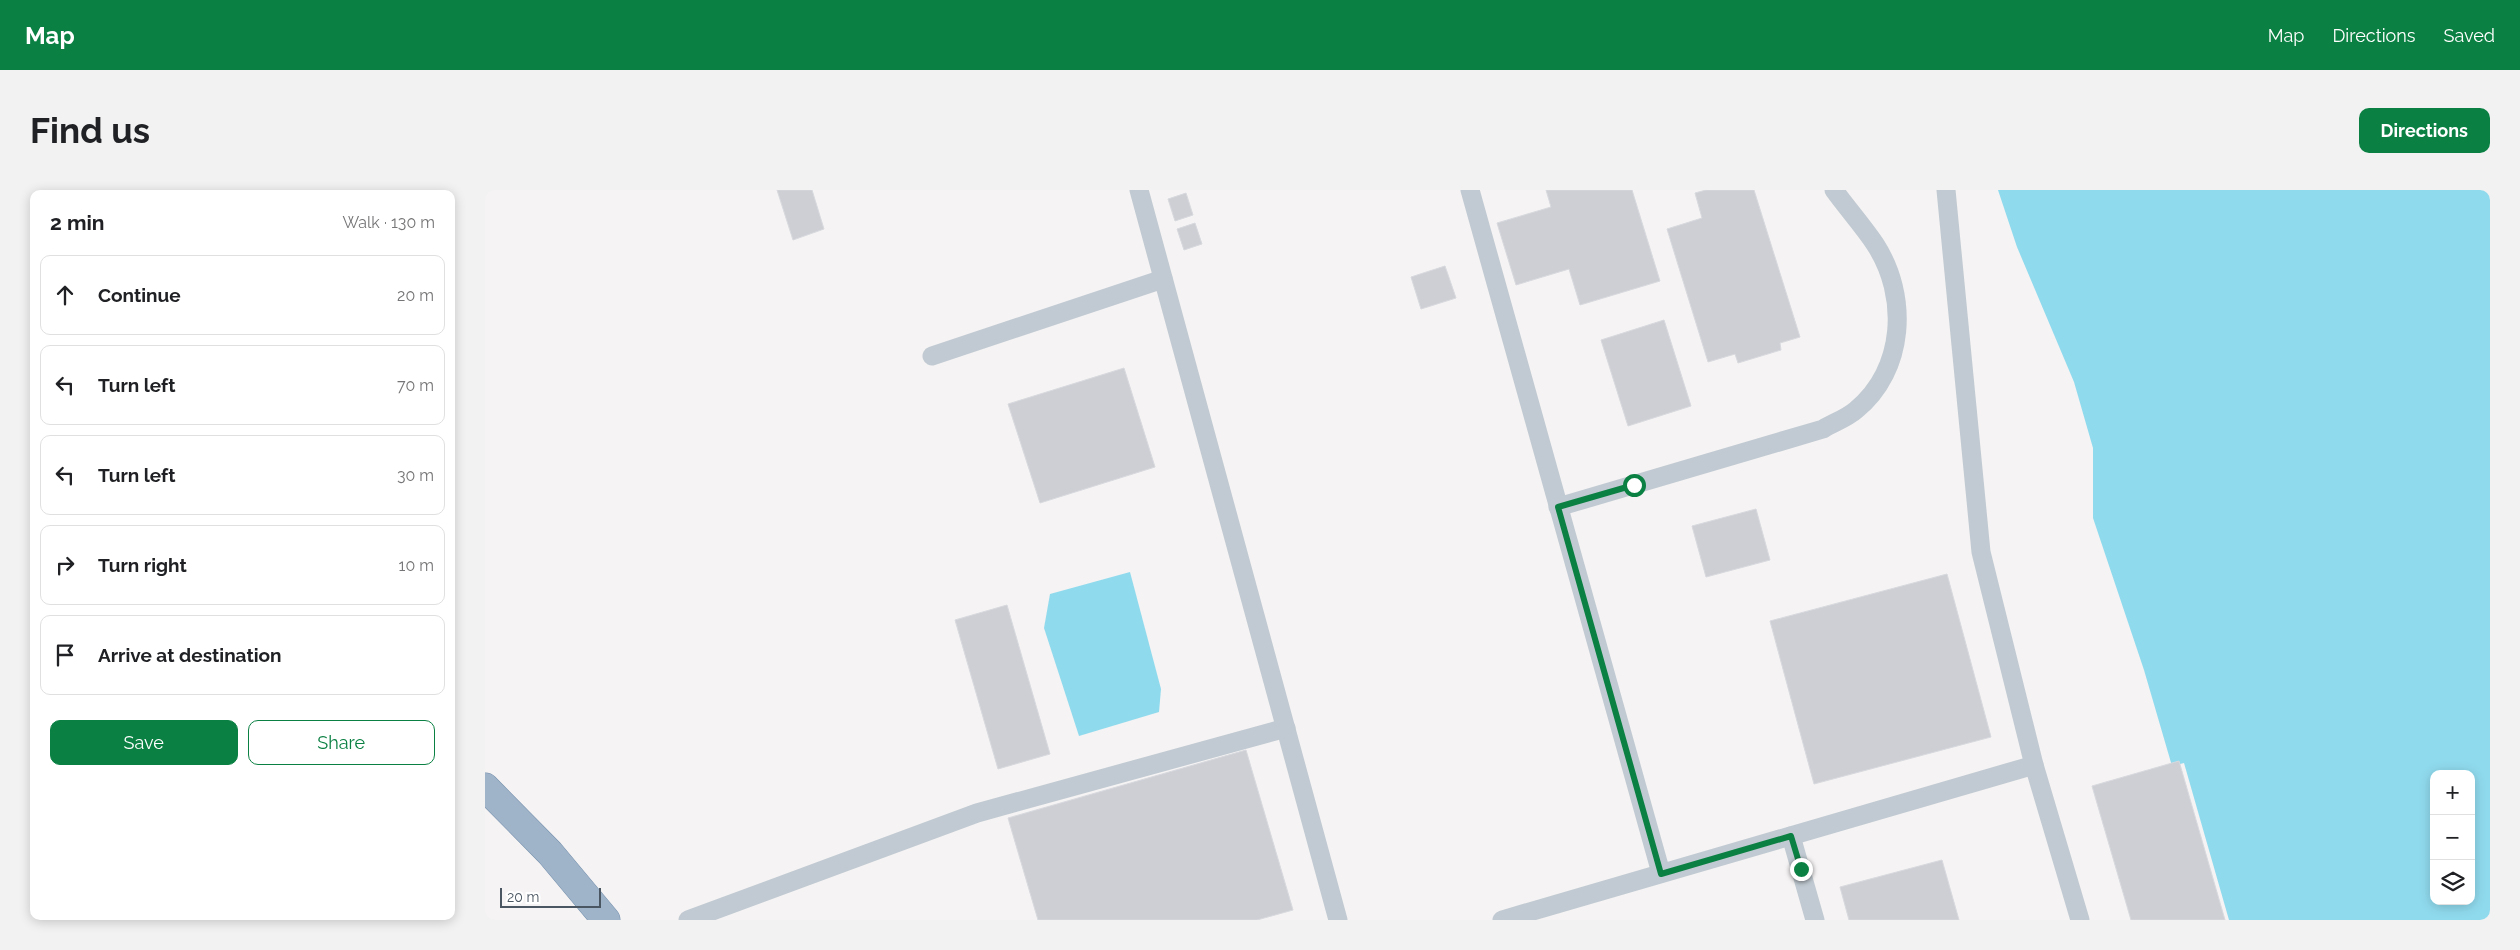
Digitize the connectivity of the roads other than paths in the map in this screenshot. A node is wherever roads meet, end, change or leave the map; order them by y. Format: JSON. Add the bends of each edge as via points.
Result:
{"nodes":[{"id":1,"x":1139,"y":190,"type":"edge"},
{"id":2,"x":1470,"y":190,"type":"edge"},
{"id":3,"x":1834,"y":190,"type":"edge"},
{"id":4,"x":1946,"y":190,"type":"edge"},
{"id":5,"x":1163,"y":280,"type":"junction"},
{"id":6,"x":932,"y":356,"type":"dead end"},
{"id":7,"x":1558,"y":507,"type":"junction"},
{"id":8,"x":1286,"y":728,"type":"junction"},
{"id":9,"x":2034,"y":765,"type":"junction"},
{"id":10,"x":485,"y":787,"type":"edge"},
{"id":11,"x":1791,"y":836,"type":"junction"},
{"id":12,"x":1661,"y":874,"type":"junction"},
{"id":13,"x":605,"y":920,"type":"edge"},
{"id":14,"x":688,"y":920,"type":"edge"},
{"id":15,"x":1338,"y":920,"type":"edge"},
{"id":16,"x":1502,"y":920,"type":"edge"},
{"id":17,"x":1815,"y":920,"type":"edge"},
{"id":18,"x":2080,"y":920,"type":"edge"}],
"edges":[{"from":1,"to":5,"type":"lane"},
{"from":2,"to":7,"type":"lane"},
{"from":3,"to":7,"type":"lane","via":[[1876,246],[1895,289],[1895,348],[1873,393],[1855,411],[1823,428]]},
{"from":4,"to":9,"type":"lane","via":[[1981,552]]},
{"from":5,"to":6,"type":"lane"},
{"from":5,"to":8,"type":"lane"},
{"from":7,"to":12,"type":"lane"},
{"from":8,"to":14,"type":"lane","via":[[977,813]]},
{"from":8,"to":15,"type":"lane"},
{"from":9,"to":11,"type":"lane"},
{"from":9,"to":18,"type":"lane"},
{"from":10,"to":13,"type":"highway","via":[[550,853]]},
{"from":11,"to":12,"type":"lane"},
{"from":11,"to":17,"type":"lane"},
{"from":12,"to":16,"type":"lane"}]}
